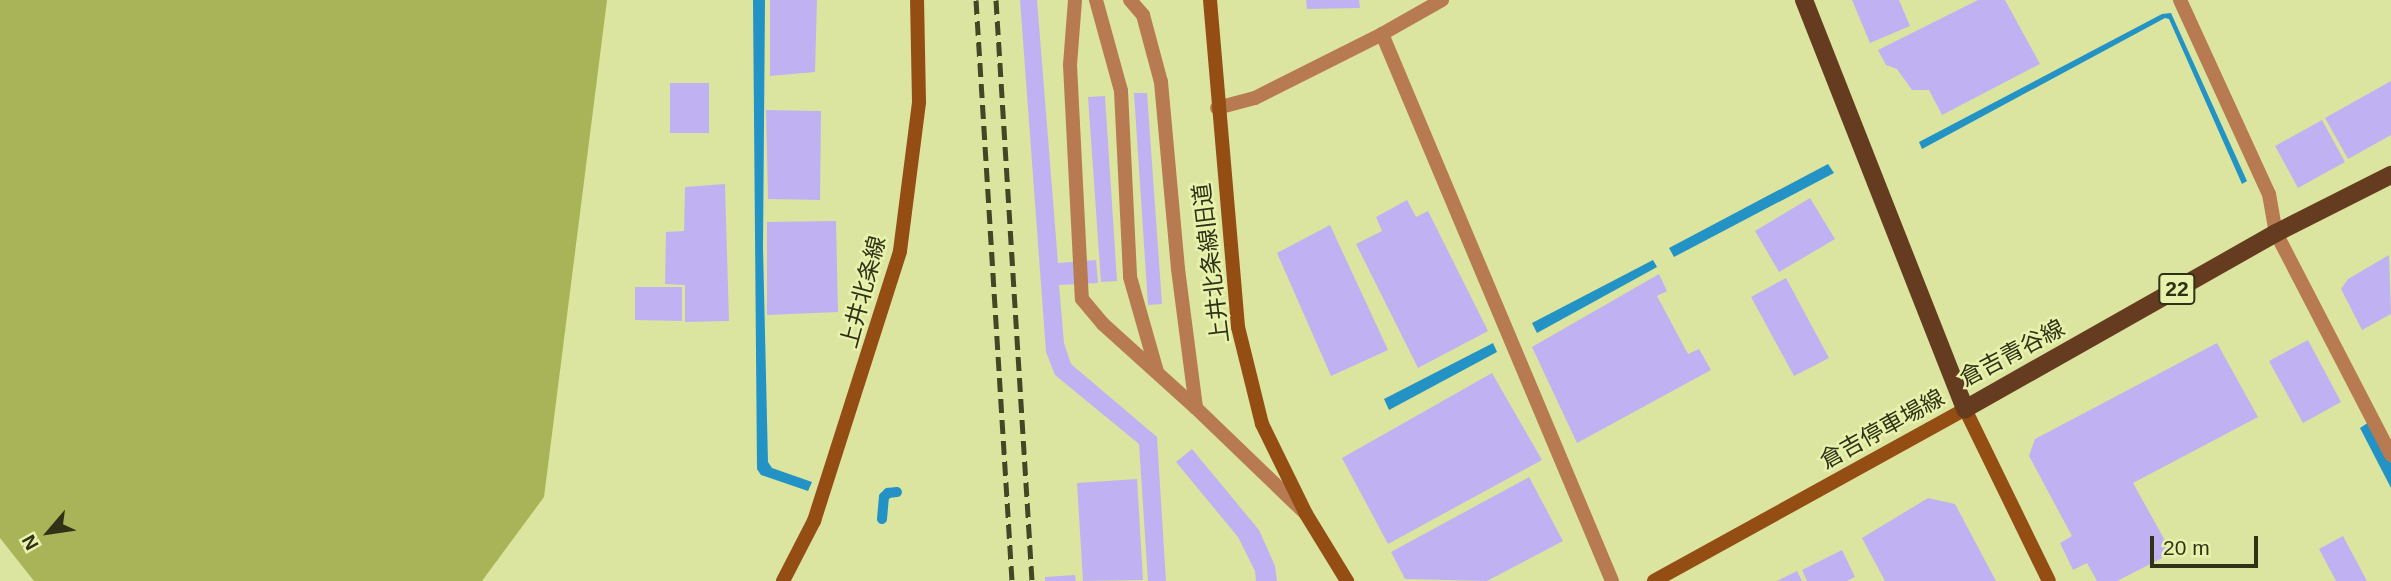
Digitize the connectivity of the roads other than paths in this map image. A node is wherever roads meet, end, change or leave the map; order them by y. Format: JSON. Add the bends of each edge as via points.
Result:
{"nodes":[{"id":1,"x":917,"y":0,"type":"edge"},
{"id":2,"x":1075,"y":0,"type":"edge"},
{"id":3,"x":1096,"y":0,"type":"edge"},
{"id":4,"x":1130,"y":0,"type":"edge"},
{"id":5,"x":1210,"y":0,"type":"edge"},
{"id":6,"x":1443,"y":0,"type":"edge"},
{"id":7,"x":1804,"y":0,"type":"edge"},
{"id":8,"x":2179,"y":0,"type":"edge"},
{"id":9,"x":1382,"y":34,"type":"junction"},
{"id":10,"x":1217,"y":108,"type":"junction"},
{"id":11,"x":2391,"y":175,"type":"edge"},
{"id":12,"x":2276,"y":233,"type":"junction"},
{"id":13,"x":1158,"y":374,"type":"junction"},
{"id":14,"x":1196,"y":408,"type":"junction"},
{"id":15,"x":1965,"y":409,"type":"junction"},
{"id":16,"x":2391,"y":455,"type":"edge"},
{"id":17,"x":1306,"y":514,"type":"junction"},
{"id":18,"x":783,"y":581,"type":"edge"},
{"id":19,"x":1347,"y":581,"type":"edge"},
{"id":20,"x":1612,"y":581,"type":"edge"},
{"id":21,"x":1654,"y":581,"type":"edge"},
{"id":22,"x":2049,"y":581,"type":"edge"}],
"edges":[{"from":1,"to":18,"type":"main road","name":"上井北条線","via":[[919,102],[900,251],[814,521]]},
{"from":2,"to":13,"type":"street","via":[[1070,65],[1083,299],[1103,324]]},
{"from":3,"to":13,"type":"street","via":[[1121,91],[1130,277]]},
{"from":4,"to":14,"type":"street","via":[[1143,15],[1161,82]]},
{"from":5,"to":10,"type":"main road","name":"上井北条線旧道"},
{"from":6,"to":9,"type":"street"},
{"from":7,"to":15,"type":"main road","name":"倉吉青谷線"},
{"from":8,"to":12,"type":"street","via":[[2269,194]]},
{"from":9,"to":10,"type":"street","via":[[1255,98]]},
{"from":9,"to":20,"type":"street"},
{"from":10,"to":17,"type":"main road","name":"上井北条線旧道","via":[[1238,327],[1262,424]]},
{"from":11,"to":12,"type":"main road","name":"倉吉青谷線","number":"22"},
{"from":12,"to":15,"type":"main road","name":"倉吉青谷線","number":"22"},
{"from":12,"to":16,"type":"street"},
{"from":13,"to":14,"type":"street"},
{"from":14,"to":17,"type":"street"},
{"from":15,"to":21,"type":"main road","name":"倉吉停車場線"},
{"from":15,"to":22,"type":"main road","name":"倉吉停車場線"},
{"from":17,"to":19,"type":"main road","name":"上井北条線旧道"}]}
